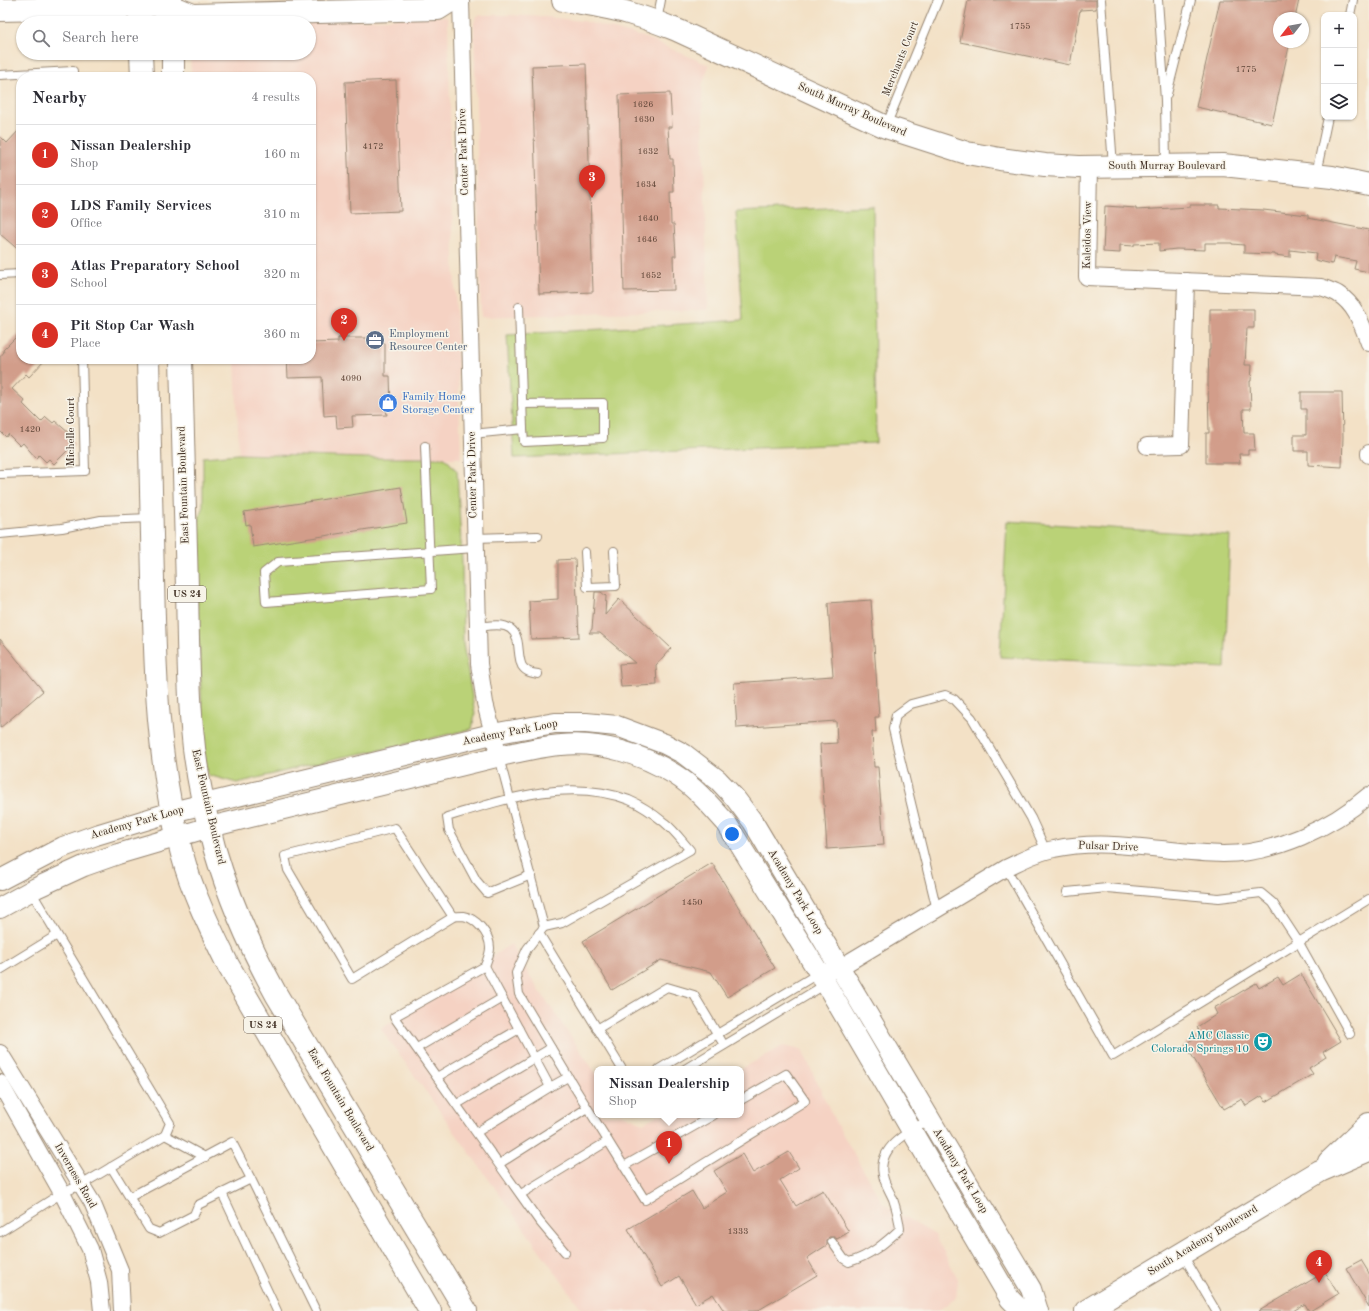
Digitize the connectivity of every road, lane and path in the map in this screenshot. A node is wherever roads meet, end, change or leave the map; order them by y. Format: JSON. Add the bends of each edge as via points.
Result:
{"nodes":[{"id":1,"x":452,"y":0,"type":"edge"},
{"id":2,"x":461,"y":0,"type":"edge"},
{"id":3,"x":563,"y":0,"type":"edge"},
{"id":4,"x":661,"y":0,"type":"edge"},
{"id":5,"x":938,"y":0,"type":"edge"},
{"id":6,"x":1101,"y":0,"type":"edge"},
{"id":7,"x":1158,"y":0,"type":"edge"},
{"id":8,"x":1191,"y":0,"type":"edge"},
{"id":9,"x":1353,"y":0,"type":"edge"},
{"id":10,"x":174,"y":7,"type":"edge"},
{"id":11,"x":0,"y":10,"type":"edge"},
{"id":12,"x":140,"y":10,"type":"edge"},
{"id":13,"x":1351,"y":12,"type":"edge"},
{"id":14,"x":657,"y":22,"type":"junction"},
{"id":15,"x":141,"y":60,"type":"edge"},
{"id":16,"x":173,"y":60,"type":"edge"},
{"id":17,"x":58,"y":72,"type":"edge"},
{"id":18,"x":73,"y":72,"type":"edge"},
{"id":19,"x":142,"y":72,"type":"edge"},
{"id":20,"x":173,"y":72,"type":"edge"},
{"id":21,"x":16,"y":75,"type":"edge"},
{"id":22,"x":0,"y":76,"type":"edge"},
{"id":23,"x":1165,"y":100,"type":"junction"},
{"id":24,"x":1327,"y":120,"type":"edge"},
{"id":25,"x":886,"y":127,"type":"junction"},
{"id":26,"x":1166,"y":166,"type":"junction"},
{"id":27,"x":1089,"y":167,"type":"junction"},
{"id":28,"x":1113,"y":167,"type":"junction"},
{"id":29,"x":1316,"y":175,"type":"junction"},
{"id":30,"x":1369,"y":185,"type":"edge"},
{"id":31,"x":16,"y":274,"type":"edge"},
{"id":32,"x":0,"y":275,"type":"edge"},
{"id":33,"x":1186,"y":281,"type":"junction"},
{"id":34,"x":519,"y":307,"type":"dead end"},
{"id":35,"x":1369,"y":343,"type":"edge"},
{"id":36,"x":82,"y":364,"type":"edge"},
{"id":37,"x":148,"y":364,"type":"edge"},
{"id":38,"x":181,"y":364,"type":"edge"},
{"id":39,"x":522,"y":404,"type":"junction"},
{"id":40,"x":523,"y":429,"type":"junction"},
{"id":41,"x":472,"y":434,"type":"junction"},
{"id":42,"x":425,"y":446,"type":"dead end"},
{"id":43,"x":1147,"y":446,"type":"dead end"},
{"id":44,"x":0,"y":474,"type":"edge"},
{"id":45,"x":151,"y":518,"type":"junction"},
{"id":46,"x":0,"y":534,"type":"edge"},
{"id":47,"x":538,"y":536,"type":"dead end"},
{"id":48,"x":475,"y":543,"type":"junction"},
{"id":49,"x":430,"y":551,"type":"junction"},
{"id":50,"x":614,"y":551,"type":"dead end"},
{"id":51,"x":585,"y":552,"type":"dead end"},
{"id":52,"x":478,"y":627,"type":"junction"},
{"id":53,"x":538,"y":674,"type":"dead end"},
{"id":54,"x":492,"y":734,"type":"junction"},
{"id":55,"x":498,"y":757,"type":"junction"},
{"id":56,"x":1369,"y":795,"type":"edge"},
{"id":57,"x":510,"y":798,"type":"junction"},
{"id":58,"x":205,"y":804,"type":"junction"},
{"id":59,"x":172,"y":812,"type":"junction"},
{"id":60,"x":210,"y":827,"type":"junction"},
{"id":61,"x":178,"y":837,"type":"junction"},
{"id":62,"x":1046,"y":851,"type":"junction"},
{"id":63,"x":1006,"y":868,"type":"junction"},
{"id":64,"x":531,"y":875,"type":"junction"},
{"id":65,"x":0,"y":880,"type":"edge"},
{"id":66,"x":30,"y":891,"type":"junction"},
{"id":67,"x":1067,"y":892,"type":"dead end"},
{"id":68,"x":1369,"y":899,"type":"edge"},
{"id":69,"x":0,"y":908,"type":"edge"},
{"id":70,"x":937,"y":910,"type":"junction"},
{"id":71,"x":453,"y":917,"type":"junction"},
{"id":72,"x":542,"y":930,"type":"junction"},
{"id":73,"x":57,"y":935,"type":"junction"},
{"id":74,"x":1298,"y":941,"type":"junction"},
{"id":75,"x":485,"y":966,"type":"junction"},
{"id":76,"x":839,"y":968,"type":"junction"},
{"id":77,"x":0,"y":970,"type":"edge"},
{"id":78,"x":822,"y":979,"type":"junction"},
{"id":79,"x":502,"y":998,"type":"junction"},
{"id":80,"x":518,"y":1029,"type":"junction"},
{"id":81,"x":597,"y":1029,"type":"junction"},
{"id":82,"x":717,"y":1034,"type":"junction"},
{"id":83,"x":1350,"y":1034,"type":"dead end"},
{"id":84,"x":724,"y":1045,"type":"junction"},
{"id":85,"x":416,"y":1048,"type":"junction"},
{"id":86,"x":551,"y":1048,"type":"junction"},
{"id":87,"x":0,"y":1053,"type":"edge"},
{"id":88,"x":534,"y":1058,"type":"junction"},
{"id":89,"x":620,"y":1066,"type":"edge"},
{"id":90,"x":664,"y":1066,"type":"edge"},
{"id":91,"x":689,"y":1066,"type":"edge"},
{"id":92,"x":437,"y":1077,"type":"junction"},
{"id":93,"x":568,"y":1077,"type":"junction"},
{"id":94,"x":0,"y":1083,"type":"edge"},
{"id":95,"x":550,"y":1087,"type":"junction"},
{"id":96,"x":744,"y":1098,"type":"edge"},
{"id":97,"x":457,"y":1104,"type":"junction"},
{"id":98,"x":587,"y":1108,"type":"junction"},
{"id":99,"x":709,"y":1118,"type":"edge"},
{"id":100,"x":930,"y":1119,"type":"junction"},
{"id":101,"x":1369,"y":1124,"type":"edge"},
{"id":102,"x":912,"y":1130,"type":"junction"},
{"id":103,"x":477,"y":1132,"type":"junction"},
{"id":104,"x":165,"y":1135,"type":"junction"},
{"id":105,"x":608,"y":1141,"type":"junction"},
{"id":106,"x":1369,"y":1150,"type":"edge"},
{"id":107,"x":205,"y":1157,"type":"junction"},
{"id":108,"x":499,"y":1164,"type":"junction"},
{"id":109,"x":624,"y":1166,"type":"junction"},
{"id":110,"x":111,"y":1167,"type":"junction"},
{"id":111,"x":1320,"y":1171,"type":"junction"},
{"id":112,"x":251,"y":1179,"type":"junction"},
{"id":113,"x":81,"y":1184,"type":"junction"},
{"id":114,"x":62,"y":1193,"type":"junction"},
{"id":115,"x":222,"y":1194,"type":"junction"},
{"id":116,"x":521,"y":1194,"type":"junction"},
{"id":117,"x":130,"y":1197,"type":"junction"},
{"id":118,"x":0,"y":1232,"type":"edge"},
{"id":119,"x":832,"y":1242,"type":"dead end"},
{"id":120,"x":565,"y":1252,"type":"dead end"},
{"id":121,"x":1182,"y":1253,"type":"junction"},
{"id":122,"x":102,"y":1311,"type":"edge"},
{"id":123,"x":122,"y":1311,"type":"edge"},
{"id":124,"x":277,"y":1311,"type":"edge"},
{"id":125,"x":316,"y":1311,"type":"edge"},
{"id":126,"x":430,"y":1311,"type":"edge"},
{"id":127,"x":466,"y":1311,"type":"edge"},
{"id":128,"x":1022,"y":1311,"type":"edge"},
{"id":129,"x":1038,"y":1311,"type":"edge"},
{"id":130,"x":1086,"y":1311,"type":"edge"},
{"id":131,"x":1216,"y":1311,"type":"edge"}],
"edges":[{"from":1,"to":10,"type":"main road","via":[[438,8],[194,15]]},
{"from":2,"to":41,"type":"street","name":"Center Park Drive"},
{"from":3,"to":14,"type":"main road","name":"South Murray Boulevard","via":[[635,14]]},
{"from":4,"to":14,"type":"lane"},
{"from":5,"to":25,"type":"lane","name":"Merchants Court"},
{"from":6,"to":28,"type":"lane"},
{"from":7,"to":23,"type":"lane"},
{"from":8,"to":23,"type":"lane"},
{"from":9,"to":13,"type":"lane"},
{"from":10,"to":12,"type":"street"},
{"from":11,"to":12,"type":"main road"},
{"from":14,"to":25,"type":"main road","name":"South Murray Boulevard"},
{"from":15,"to":19,"type":"main road"},
{"from":16,"to":20,"type":"main road"},
{"from":17,"to":18,"type":"lane"},
{"from":21,"to":22,"type":"lane"},
{"from":23,"to":26,"type":"lane"},
{"from":24,"to":29,"type":"lane"},
{"from":25,"to":27,"type":"main road","name":"South Murray Boulevard","via":[[960,150],[1000,159]]},
{"from":26,"to":28,"type":"main road","name":"South Murray Boulevard"},
{"from":26,"to":29,"type":"main road","name":"South Murray Boulevard","via":[[1223,165]]},
{"from":27,"to":28,"type":"main road","name":"South Murray Boulevard"},
{"from":27,"to":33,"type":"street","name":"Kaleidos View","via":[[1087,277]]},
{"from":29,"to":30,"type":"main road","name":"South Murray Boulevard"},
{"from":31,"to":32,"type":"lane"},
{"from":33,"to":35,"type":"street","via":[[1320,287],[1348,302],[1359,317]]},
{"from":33,"to":43,"type":"street","via":[[1181,445]]},
{"from":34,"to":39,"type":"lane"},
{"from":36,"to":44,"type":"lane","name":"Michelle Court","via":[[85,471]]},
{"from":37,"to":45,"type":"main road","number":"US 24"},
{"from":38,"to":58,"type":"main road","name":"East Fountain Boulevard","number":"US 24","via":[[190,688],[194,750]]},
{"from":39,"to":40,"type":"lane"},
{"from":39,"to":40,"type":"lane","via":[[603,403],[603,438],[524,442]]},
{"from":40,"to":41,"type":"lane"},
{"from":41,"to":48,"type":"street","name":"Center Park Drive"},
{"from":42,"to":49,"type":"lane"},
{"from":45,"to":46,"type":"lane","via":[[101,520],[62,528]]},
{"from":45,"to":59,"type":"main road","number":"US 24","via":[[158,704],[163,762]]},
{"from":47,"to":48,"type":"lane"},
{"from":48,"to":49,"type":"lane"},
{"from":48,"to":52,"type":"street","name":"Center Park Drive"},
{"from":49,"to":49,"type":"lane","via":[[278,562],[264,573],[266,602],[431,589]]},
{"from":50,"to":51,"type":"lane","via":[[616,586],[587,587]]},
{"from":52,"to":53,"type":"lane","via":[[503,625],[512,629],[517,637],[520,663],[525,670]]},
{"from":52,"to":54,"type":"street","name":"Center Park Drive","via":[[481,681]]},
{"from":54,"to":55,"type":"street","name":"Center Park Drive"},
{"from":54,"to":58,"type":"street","name":"Academy Park Loop"},
{"from":54,"to":76,"type":"street","name":"Academy Park Loop","via":[[555,723],[617,726],[684,754],[718,780],[753,822]]},
{"from":55,"to":57,"type":"lane"},
{"from":55,"to":60,"type":"street","name":"Academy Park Loop"},
{"from":55,"to":78,"type":"street","name":"Academy Park Loop","via":[[530,749],[590,745],[638,757],[674,774],[709,803],[727,824]]},
{"from":56,"to":62,"type":"street","name":"Pulsar Drive","via":[[1346,813],[1318,829],[1275,846],[1260,849],[1224,854],[1075,845]]},
{"from":57,"to":64,"type":"lane"},
{"from":57,"to":64,"type":"lane","via":[[447,817],[449,830],[476,880],[487,894]]},
{"from":57,"to":72,"type":"lane","via":[[543,791],[567,790],[601,792],[629,800],[666,824],[690,850],[562,923]]},
{"from":58,"to":59,"type":"street","name":"Academy Park Loop"},
{"from":58,"to":60,"type":"main road","name":"East Fountain Boulevard","number":"US 24"},
{"from":59,"to":61,"type":"main road","number":"US 24"},
{"from":59,"to":65,"type":"street","name":"Academy Park Loop","via":[[63,847]]},
{"from":60,"to":61,"type":"street","name":"Academy Park Loop"},
{"from":60,"to":127,"type":"main road","name":"East Fountain Boulevard","number":"US 24","via":[[227,887],[258,962]]},
{"from":61,"to":66,"type":"street","name":"Academy Park Loop","via":[[84,866]]},
{"from":61,"to":126,"type":"main road","number":"US 24","via":[[200,905],[228,965]]},
{"from":62,"to":63,"type":"street","name":"Pulsar Drive"},
{"from":62,"to":70,"type":"lane","via":[[1030,818],[972,718],[954,699],[945,695],[911,704],[896,715],[893,728]]},
{"from":63,"to":70,"type":"street","name":"Pulsar Drive"},
{"from":63,"to":74,"type":"lane","via":[[1113,1056]]},
{"from":64,"to":72,"type":"lane"},
{"from":66,"to":69,"type":"street","name":"Academy Park Loop"},
{"from":66,"to":73,"type":"lane"},
{"from":67,"to":74,"type":"lane","via":[[1107,888],[1218,898],[1261,893],[1273,903]]},
{"from":68,"to":74,"type":"lane"},
{"from":70,"to":76,"type":"street","name":"Pulsar Drive"},
{"from":71,"to":71,"type":"lane","via":[[352,980],[288,870],[285,856],[395,828]]},
{"from":71,"to":75,"type":"lane","via":[[463,916],[478,923],[483,930],[490,946]]},
{"from":72,"to":81,"type":"lane"},
{"from":72,"to":86,"type":"lane","via":[[527,949],[516,973],[519,994]]},
{"from":73,"to":77,"type":"lane"},
{"from":73,"to":104,"type":"lane","via":[[170,1123]]},
{"from":74,"to":83,"type":"lane"},
{"from":75,"to":79,"type":"lane"},
{"from":75,"to":85,"type":"lane","via":[[394,1016]]},
{"from":76,"to":78,"type":"street","name":"Pulsar Drive"},
{"from":76,"to":100,"type":"street","name":"Academy Park Loop"},
{"from":78,"to":82,"type":"lane"},
{"from":78,"to":84,"type":"lane"},
{"from":78,"to":102,"type":"street","name":"Academy Park Loop"},
{"from":79,"to":80,"type":"lane"},
{"from":79,"to":85,"type":"lane"},
{"from":80,"to":88,"type":"lane"},
{"from":80,"to":92,"type":"lane"},
{"from":81,"to":82,"type":"lane","via":[[667,987],[694,995]]},
{"from":81,"to":89,"type":"lane"},
{"from":82,"to":84,"type":"lane"},
{"from":82,"to":90,"type":"lane"},
{"from":84,"to":91,"type":"lane"},
{"from":85,"to":92,"type":"lane"},
{"from":86,"to":88,"type":"lane"},
{"from":86,"to":93,"type":"lane"},
{"from":87,"to":113,"type":"street","name":"Inverness Road"},
{"from":88,"to":95,"type":"lane"},
{"from":88,"to":97,"type":"lane"},
{"from":92,"to":97,"type":"lane"},
{"from":93,"to":95,"type":"lane"},
{"from":93,"to":98,"type":"lane"},
{"from":94,"to":114,"type":"street","name":"Inverness Road"},
{"from":95,"to":103,"type":"lane"},
{"from":96,"to":109,"type":"lane","via":[[786,1074],[805,1101],[645,1200]]},
{"from":97,"to":103,"type":"lane"},
{"from":98,"to":105,"type":"lane"},
{"from":98,"to":108,"type":"lane"},
{"from":99,"to":109,"type":"lane"},
{"from":100,"to":102,"type":"lane"},
{"from":100,"to":129,"type":"street","name":"Academy Park Loop","via":[[1030,1289]]},
{"from":101,"to":111,"type":"main road","name":"South Academy Boulevard"},
{"from":102,"to":119,"type":"lane","via":[[896,1141],[886,1153],[881,1167],[900,1229],[872,1252],[850,1262],[844,1259]]},
{"from":102,"to":128,"type":"street","name":"Academy Park Loop","via":[[1010,1299]]},
{"from":103,"to":108,"type":"lane"},
{"from":104,"to":107,"type":"lane"},
{"from":104,"to":110,"type":"lane"},
{"from":105,"to":109,"type":"lane"},
{"from":105,"to":116,"type":"lane"},
{"from":106,"to":111,"type":"main road","name":"South Academy Boulevard"},
{"from":107,"to":112,"type":"lane","via":[[232,1142]]},
{"from":107,"to":117,"type":"lane"},
{"from":108,"to":116,"type":"lane"},
{"from":110,"to":113,"type":"lane"},
{"from":110,"to":117,"type":"lane"},
{"from":111,"to":121,"type":"main road","name":"South Academy Boulevard"},
{"from":112,"to":115,"type":"lane"},
{"from":112,"to":125,"type":"lane"},
{"from":113,"to":114,"type":"lane"},
{"from":113,"to":123,"type":"street","name":"Inverness Road","via":[[92,1202],[120,1270]]},
{"from":114,"to":118,"type":"lane"},
{"from":114,"to":122,"type":"street","name":"Inverness Road","via":[[90,1249],[99,1282]]},
{"from":115,"to":117,"type":"lane","via":[[198,1205],[194,1215],[159,1233],[149,1229]]},
{"from":115,"to":124,"type":"lane"},
{"from":116,"to":120,"type":"lane"},
{"from":121,"to":130,"type":"main road","name":"South Academy Boulevard"},
{"from":121,"to":131,"type":"lane"}]}
